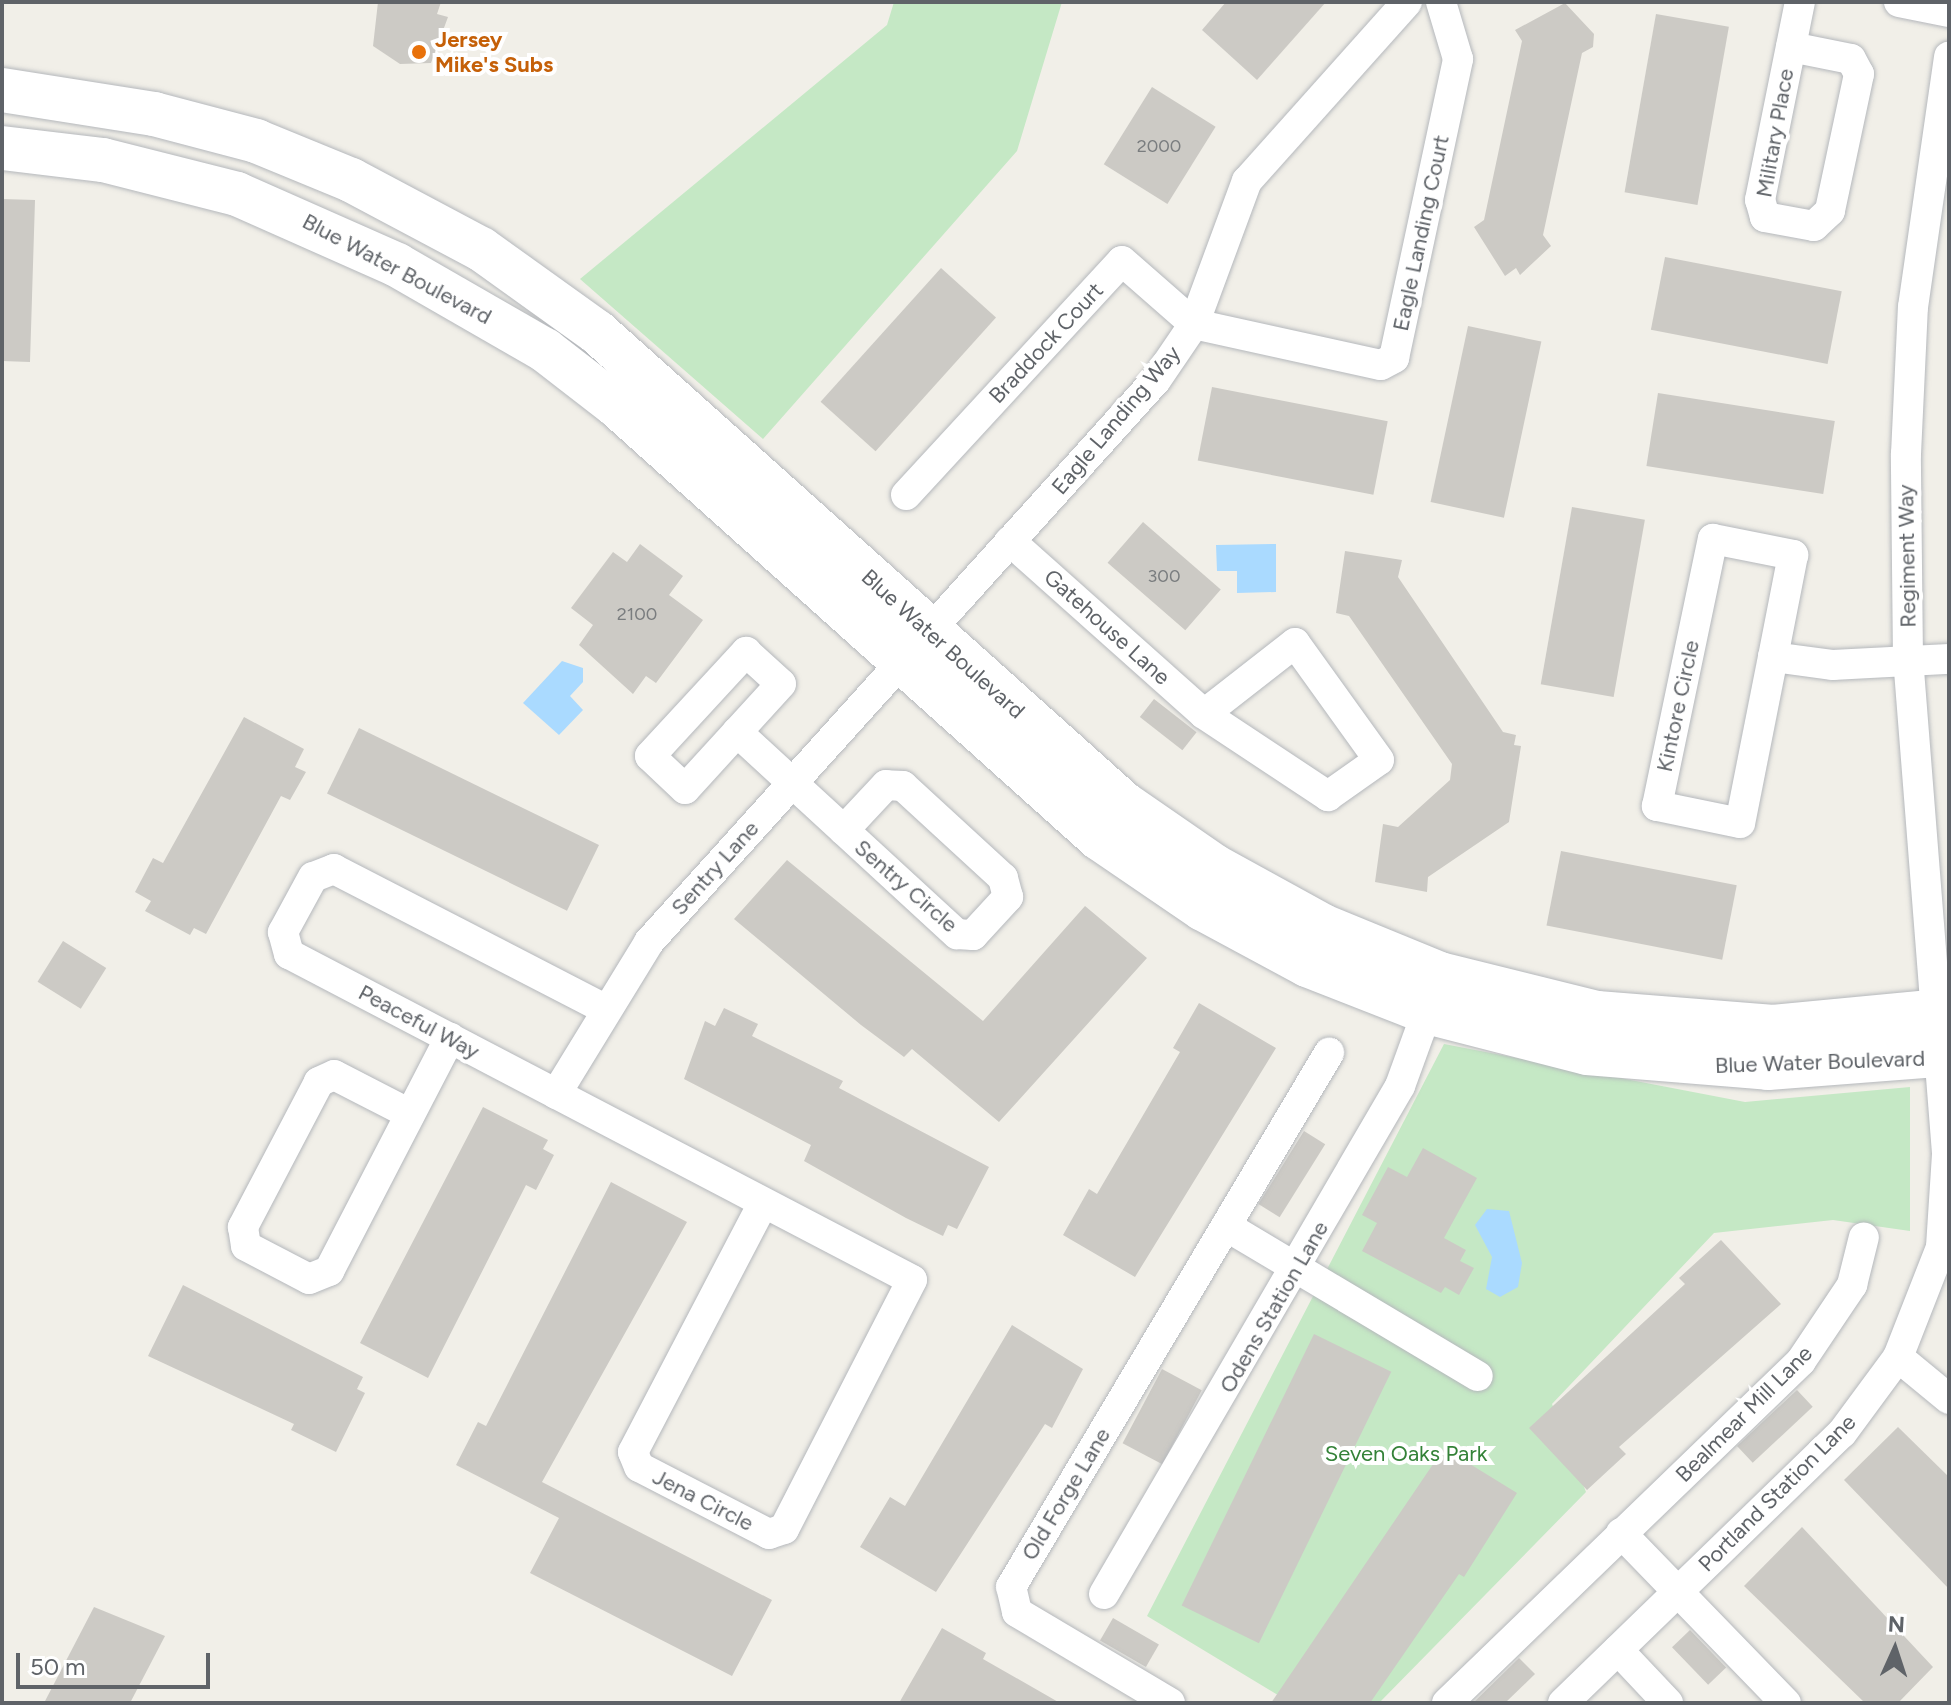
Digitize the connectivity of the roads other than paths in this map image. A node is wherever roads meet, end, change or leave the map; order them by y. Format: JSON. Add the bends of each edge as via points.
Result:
{"nodes":[{"id":1,"x":1407,"y":2,"type":"edge"},
{"id":2,"x":1441,"y":2,"type":"edge"},
{"id":3,"x":1800,"y":2,"type":"edge"},
{"id":4,"x":1899,"y":2,"type":"edge"},
{"id":5,"x":1949,"y":12,"type":"edge"},
{"id":6,"x":1791,"y":47,"type":"junction"},
{"id":7,"x":1949,"y":57,"type":"edge"},
{"id":8,"x":2,"y":90,"type":"edge"},
{"id":9,"x":2,"y":148,"type":"edge"},
{"id":10,"x":1940,"y":160,"type":"edge"},
{"id":11,"x":1194,"y":324,"type":"junction"},
{"id":12,"x":906,"y":495,"type":"dead end"},
{"id":13,"x":1010,"y":541,"type":"junction"},
{"id":14,"x":915,"y":647,"type":"junction"},
{"id":15,"x":1773,"y":657,"type":"junction"},
{"id":16,"x":1949,"y":659,"type":"edge"},
{"id":17,"x":1908,"y":661,"type":"junction"},
{"id":18,"x":1204,"y":714,"type":"junction"},
{"id":19,"x":737,"y":732,"type":"junction"},
{"id":20,"x":792,"y":784,"type":"junction"},
{"id":21,"x":844,"y":830,"type":"junction"},
{"id":22,"x":603,"y":1008,"type":"junction"},
{"id":23,"x":1427,"y":1012,"type":"junction"},
{"id":24,"x":1941,"y":1012,"type":"edge"},
{"id":25,"x":450,"y":1038,"type":"junction"},
{"id":26,"x":1329,"y":1053,"type":"dead end"},
{"id":27,"x":1943,"y":1056,"type":"edge"},
{"id":28,"x":556,"y":1094,"type":"junction"},
{"id":29,"x":410,"y":1114,"type":"junction"},
{"id":30,"x":763,"y":1203,"type":"junction"},
{"id":31,"x":1226,"y":1226,"type":"junction"},
{"id":32,"x":1864,"y":1237,"type":"dead end"},
{"id":33,"x":1298,"y":1268,"type":"junction"},
{"id":34,"x":912,"y":1280,"type":"joint"},
{"id":35,"x":1937,"y":1298,"type":"edge"},
{"id":36,"x":1898,"y":1357,"type":"junction"},
{"id":37,"x":1478,"y":1376,"type":"dead end"},
{"id":38,"x":1949,"y":1399,"type":"edge"},
{"id":39,"x":1621,"y":1533,"type":"junction"},
{"id":40,"x":1678,"y":1592,"type":"junction"},
{"id":41,"x":1104,"y":1594,"type":"dead end"},
{"id":42,"x":1618,"y":1650,"type":"junction"},
{"id":43,"x":1170,"y":1703,"type":"edge"},
{"id":44,"x":1447,"y":1703,"type":"edge"},
{"id":45,"x":1563,"y":1703,"type":"edge"},
{"id":46,"x":1668,"y":1703,"type":"edge"},
{"id":47,"x":1786,"y":1703,"type":"edge"}],
"edges":[{"from":1,"to":11,"type":"street","name":"Eagle Landing Way","via":[[1247,181]]},
{"from":2,"to":11,"type":"street","name":"Eagle Landing Court","via":[[1458,59],[1394,358],[1381,365]]},
{"from":3,"to":6,"type":"street","name":"Military Place"},
{"from":4,"to":5,"type":"street"},
{"from":6,"to":6,"type":"street","name":"Military Place","via":[[1760,200],[1765,217],[1814,226],[1830,211],[1859,74],[1851,59]]},
{"from":7,"to":10,"type":"street","name":"Regiment Way"},
{"from":8,"to":14,"type":"street","name":"Blue Water Boulevard","via":[[154,114],[256,141],[351,180],[481,249],[597,332]]},
{"from":9,"to":14,"type":"street","name":"Blue Water Boulevard","via":[[103,160],[237,194],[325,228],[480,311],[616,405]]},
{"from":10,"to":17,"type":"street","name":"Regiment Way","via":[[1906,454]]},
{"from":11,"to":12,"type":"street","name":"Braddock Court","via":[[1122,261]]},
{"from":11,"to":13,"type":"street","name":"Eagle Landing Way","via":[[1156,380]]},
{"from":13,"to":14,"type":"street","name":"Eagle Landing Way"},
{"from":13,"to":18,"type":"street","name":"Gatehouse Lane"},
{"from":14,"to":20,"type":"street","name":"Sentry Lane"},
{"from":14,"to":23,"type":"street","name":"Blue Water Boulevard","via":[[1149,875],[1266,945]]},
{"from":14,"to":24,"type":"street","name":"Blue Water Boulevard","via":[[1172,840],[1267,898],[1382,953],[1515,995],[1682,1024],[1773,1027]]},
{"from":15,"to":15,"type":"street","name":"Kintore Circle","via":[[1793,555],[1713,539],[1657,806],[1740,823]]},
{"from":15,"to":17,"type":"street","via":[[1833,665]]},
{"from":16,"to":17,"type":"street"},
{"from":17,"to":24,"type":"street","name":"Regiment Way"},
{"from":18,"to":18,"type":"street","name":"Gatehouse Lane","via":[[1328,796],[1379,760],[1295,643]]},
{"from":19,"to":19,"type":"street","via":[[781,684],[746,652],[650,756],[685,789]]},
{"from":19,"to":20,"type":"street","name":"Sentry Circle"},
{"from":20,"to":21,"type":"street","name":"Sentry Circle"},
{"from":20,"to":22,"type":"street","name":"Sentry Lane","via":[[649,942]]},
{"from":21,"to":21,"type":"street","name":"Sentry Circle","via":[[957,934],[973,935],[1008,897],[1003,878],[903,786],[886,785]]},
{"from":22,"to":25,"type":"street","name":"Peaceful Way","via":[[334,869],[313,877],[283,932],[289,954]]},
{"from":22,"to":28,"type":"street","name":"Sentry Lane"},
{"from":23,"to":27,"type":"street","name":"Blue Water Boulevard","via":[[1587,1053],[1679,1066],[1768,1068]]},
{"from":23,"to":33,"type":"street","name":"Odens Station Lane","via":[[1400,1086]]},
{"from":24,"to":27,"type":"street","name":"Regiment Way"},
{"from":25,"to":28,"type":"street","name":"Peaceful Way"},
{"from":25,"to":29,"type":"street"},
{"from":26,"to":31,"type":"street","name":"Old Forge Lane"},
{"from":27,"to":35,"type":"street","name":"Portland Station Lane","via":[[1947,1203]]},
{"from":28,"to":30,"type":"street","name":"Peaceful Way"},
{"from":29,"to":29,"type":"street","via":[[329,1271],[309,1279],[246,1246],[243,1227],[319,1082],[334,1075]]},
{"from":30,"to":34,"type":"street","name":"Peaceful Way"},
{"from":30,"to":34,"type":"street","name":"Jena Circle","via":[[633,1452],[639,1467],[679,1488],[769,1534],[784,1529]]},
{"from":31,"to":33,"type":"street"},
{"from":31,"to":43,"type":"street","name":"Old Forge Lane","via":[[1011,1587],[1017,1612]]},
{"from":32,"to":39,"type":"street","name":"Bealmear Mill Lane","via":[[1852,1285],[1810,1350]]},
{"from":33,"to":37,"type":"street"},
{"from":33,"to":41,"type":"street","name":"Odens Station Lane"},
{"from":35,"to":36,"type":"street","name":"Portland Station Lane"},
{"from":36,"to":38,"type":"street"},
{"from":36,"to":40,"type":"street","name":"Portland Station Lane","via":[[1842,1433]]},
{"from":39,"to":40,"type":"street"},
{"from":39,"to":44,"type":"street","name":"Bealmear Mill Lane"},
{"from":40,"to":42,"type":"street","name":"Portland Station Lane"},
{"from":40,"to":47,"type":"street"},
{"from":42,"to":45,"type":"street","name":"Portland Station Lane"},
{"from":42,"to":46,"type":"street"}]}
